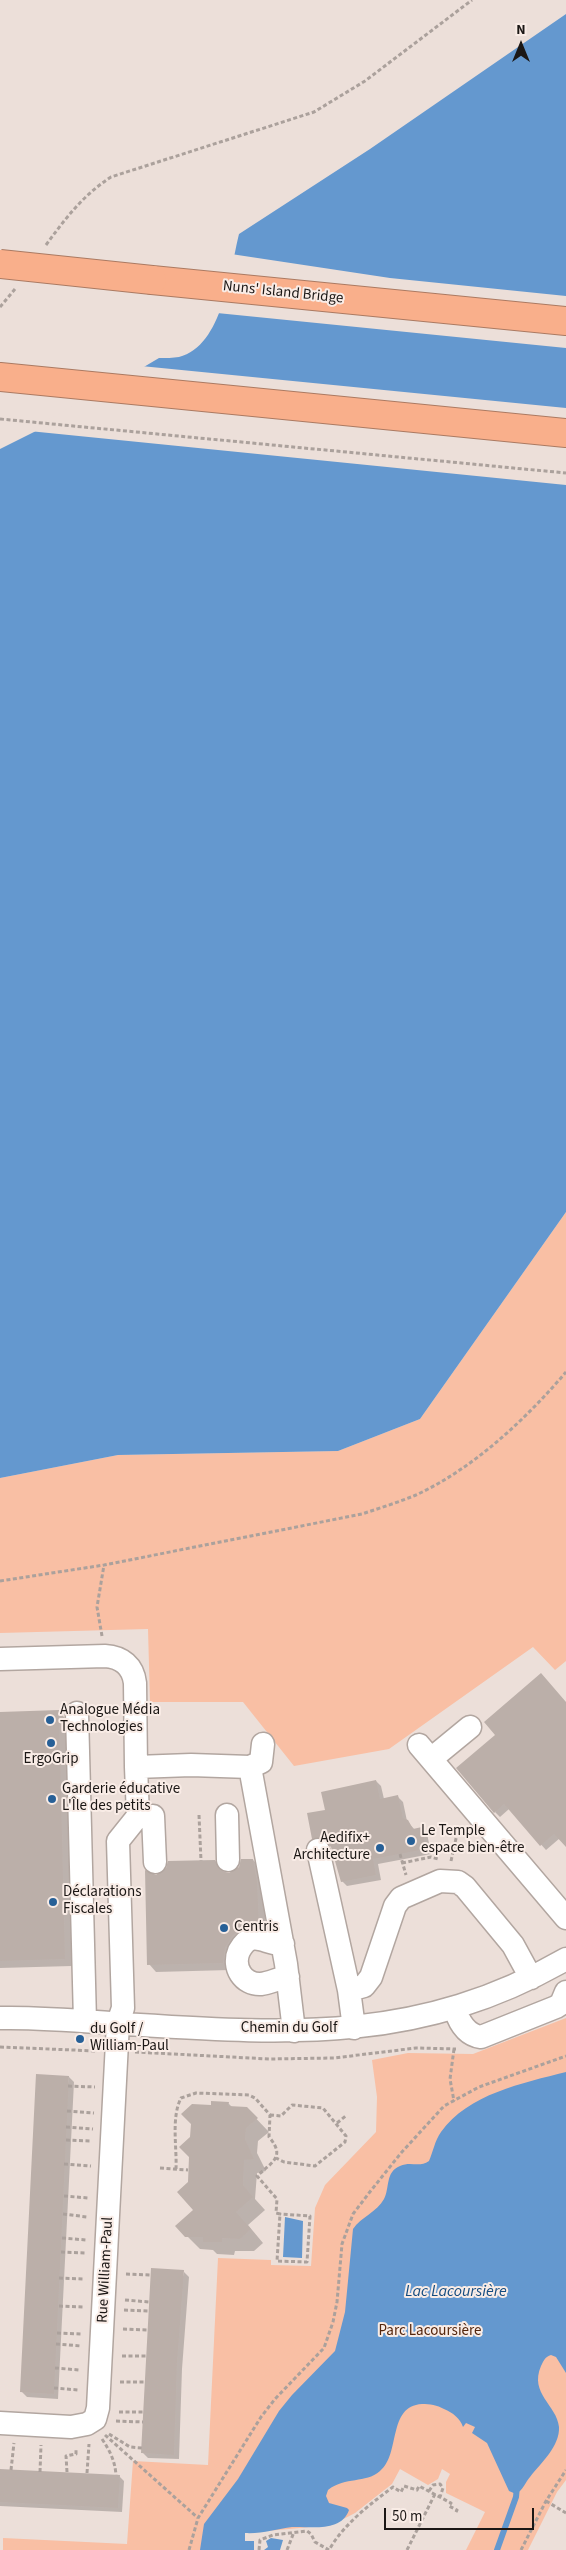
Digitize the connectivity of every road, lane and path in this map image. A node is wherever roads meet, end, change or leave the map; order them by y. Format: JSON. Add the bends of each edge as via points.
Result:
{"nodes":[{"id":1,"x":472,"y":0,"type":"edge"},
{"id":2,"x":53,"y":235,"type":"dead end"},
{"id":3,"x":0,"y":264,"type":"edge"},
{"id":4,"x":12,"y":293,"type":"dead end"},
{"id":5,"x":0,"y":307,"type":"edge"},
{"id":6,"x":566,"y":321,"type":"edge"},
{"id":7,"x":0,"y":377,"type":"edge"},
{"id":8,"x":0,"y":420,"type":"edge"},
{"id":9,"x":566,"y":433,"type":"edge"},
{"id":10,"x":566,"y":473,"type":"edge"},
{"id":11,"x":566,"y":1372,"type":"edge"},
{"id":12,"x":104,"y":1565,"type":"junction"},
{"id":13,"x":0,"y":1581,"type":"edge"},
{"id":14,"x":105,"y":1656,"type":"junction"},
{"id":15,"x":0,"y":1659,"type":"edge"},
{"id":16,"x":77,"y":1713,"type":"dead end"},
{"id":17,"x":470,"y":1727,"type":"dead end"},
{"id":18,"x":264,"y":1744,"type":"dead end"},
{"id":19,"x":136,"y":1767,"type":"junction"},
{"id":20,"x":250,"y":1767,"type":"junction"},
{"id":21,"x":199,"y":1815,"type":"dead end"},
{"id":22,"x":227,"y":1815,"type":"dead end"},
{"id":23,"x":154,"y":1816,"type":"dead end"},
{"id":24,"x":457,"y":1834,"type":"dead end"},
{"id":25,"x":318,"y":1850,"type":"dead end"},
{"id":26,"x":400,"y":1854,"type":"dead end"},
{"id":27,"x":228,"y":1860,"type":"dead end"},
{"id":28,"x":201,"y":1861,"type":"dead end"},
{"id":29,"x":155,"y":1862,"type":"dead end"},
{"id":30,"x":451,"y":1862,"type":"dead end"},
{"id":31,"x":408,"y":1883,"type":"dead end"},
{"id":32,"x":566,"y":1918,"type":"edge"},
{"id":33,"x":282,"y":1944,"type":"junction"},
{"id":34,"x":565,"y":1962,"type":"edge"},
{"id":35,"x":288,"y":1977,"type":"junction"},
{"id":36,"x":531,"y":1978,"type":"junction"},
{"id":37,"x":348,"y":1990,"type":"junction"},
{"id":38,"x":566,"y":1992,"type":"edge"},
{"id":39,"x":454,"y":2009,"type":"junction"},
{"id":40,"x":0,"y":2018,"type":"edge"},
{"id":41,"x":85,"y":2021,"type":"junction"},
{"id":42,"x":118,"y":2023,"type":"junction"},
{"id":43,"x":354,"y":2028,"type":"junction"},
{"id":44,"x":294,"y":2031,"type":"junction"},
{"id":45,"x":0,"y":2047,"type":"edge"},
{"id":46,"x":454,"y":2049,"type":"dead end"},
{"id":47,"x":101,"y":2051,"type":"dead end"},
{"id":48,"x":566,"y":2056,"type":"edge"},
{"id":49,"x":68,"y":2086,"type":"dead end"},
{"id":50,"x":100,"y":2088,"type":"dead end"},
{"id":51,"x":454,"y":2101,"type":"junction"},
{"id":52,"x":67,"y":2111,"type":"dead end"},
{"id":53,"x":98,"y":2113,"type":"dead end"},
{"id":54,"x":270,"y":2114,"type":"junction"},
{"id":55,"x":347,"y":2115,"type":"dead end"},
{"id":56,"x":337,"y":2123,"type":"junction"},
{"id":57,"x":66,"y":2127,"type":"dead end"},
{"id":58,"x":98,"y":2129,"type":"dead end"},
{"id":59,"x":66,"y":2140,"type":"dead end"},
{"id":60,"x":97,"y":2141,"type":"dead end"},
{"id":61,"x":276,"y":2158,"type":"junction"},
{"id":62,"x":64,"y":2164,"type":"dead end"},
{"id":63,"x":96,"y":2166,"type":"dead end"},
{"id":64,"x":160,"y":2168,"type":"dead end"},
{"id":65,"x":176,"y":2169,"type":"junction"},
{"id":66,"x":188,"y":2170,"type":"dead end"},
{"id":67,"x":64,"y":2196,"type":"dead end"},
{"id":68,"x":94,"y":2198,"type":"dead end"},
{"id":69,"x":63,"y":2214,"type":"dead end"},
{"id":70,"x":280,"y":2214,"type":"junction"},
{"id":71,"x":93,"y":2217,"type":"dead end"},
{"id":72,"x":62,"y":2238,"type":"dead end"},
{"id":73,"x":92,"y":2240,"type":"dead end"},
{"id":74,"x":61,"y":2252,"type":"dead end"},
{"id":75,"x":92,"y":2254,"type":"dead end"},
{"id":76,"x":122,"y":2274,"type":"dead end"},
{"id":77,"x":151,"y":2276,"type":"dead end"},
{"id":78,"x":59,"y":2278,"type":"dead end"},
{"id":79,"x":90,"y":2279,"type":"dead end"},
{"id":80,"x":121,"y":2300,"type":"dead end"},
{"id":81,"x":149,"y":2302,"type":"dead end"},
{"id":82,"x":58,"y":2306,"type":"dead end"},
{"id":83,"x":89,"y":2307,"type":"dead end"},
{"id":84,"x":120,"y":2310,"type":"dead end"},
{"id":85,"x":149,"y":2311,"type":"dead end"},
{"id":86,"x":119,"y":2329,"type":"dead end"},
{"id":87,"x":148,"y":2330,"type":"dead end"},
{"id":88,"x":57,"y":2333,"type":"dead end"},
{"id":89,"x":88,"y":2334,"type":"dead end"},
{"id":90,"x":56,"y":2344,"type":"dead end"},
{"id":91,"x":87,"y":2346,"type":"dead end"},
{"id":92,"x":118,"y":2356,"type":"dead end"},
{"id":93,"x":146,"y":2356,"type":"dead end"},
{"id":94,"x":55,"y":2368,"type":"dead end"},
{"id":95,"x":86,"y":2370,"type":"dead end"},
{"id":96,"x":116,"y":2382,"type":"dead end"},
{"id":97,"x":144,"y":2382,"type":"dead end"},
{"id":98,"x":54,"y":2388,"type":"dead end"},
{"id":99,"x":85,"y":2391,"type":"dead end"},
{"id":100,"x":115,"y":2411,"type":"dead end"},
{"id":101,"x":143,"y":2412,"type":"dead end"},
{"id":102,"x":114,"y":2422,"type":"dead end"},
{"id":103,"x":143,"y":2422,"type":"dead end"},
{"id":104,"x":7,"y":2431,"type":"edge"},
{"id":105,"x":102,"y":2440,"type":"dead end"},
{"id":106,"x":41,"y":2441,"type":"dead end"},
{"id":107,"x":76,"y":2443,"type":"dead end"},
{"id":108,"x":89,"y":2443,"type":"dead end"},
{"id":109,"x":142,"y":2448,"type":"dead end"},
{"id":110,"x":11,"y":2470,"type":"dead end"},
{"id":111,"x":566,"y":2470,"type":"edge"},
{"id":112,"x":40,"y":2472,"type":"dead end"},
{"id":113,"x":67,"y":2472,"type":"dead end"},
{"id":114,"x":88,"y":2473,"type":"dead end"},
{"id":115,"x":116,"y":2475,"type":"dead end"},
{"id":116,"x":429,"y":2491,"type":"junction"},
{"id":117,"x":434,"y":2494,"type":"junction"},
{"id":118,"x":440,"y":2497,"type":"junction"},
{"id":119,"x":546,"y":2501,"type":"junction"},
{"id":120,"x":566,"y":2513,"type":"edge"},
{"id":121,"x":456,"y":2514,"type":"dead end"},
{"id":122,"x":198,"y":2518,"type":"junction"},
{"id":123,"x":294,"y":2531,"type":"junction"},
{"id":124,"x":190,"y":2550,"type":"edge"},
{"id":125,"x":259,"y":2550,"type":"edge"},
{"id":126,"x":288,"y":2550,"type":"edge"},
{"id":127,"x":406,"y":2550,"type":"edge"},
{"id":128,"x":521,"y":2550,"type":"edge"}],
"edges":[{"from":1,"to":2,"type":"path","via":[[365,80],[314,112],[111,177],[94,187]]},
{"from":3,"to":6,"type":"highway","name":"Nuns' Island Bridge","bridge":true},
{"from":4,"to":5,"type":"path"},
{"from":7,"to":9,"type":"highway"},
{"from":8,"to":10,"type":"path"},
{"from":11,"to":12,"type":"path","via":[[507,1433],[446,1478],[416,1494],[362,1514]]},
{"from":12,"to":13,"type":"path"},
{"from":12,"to":14,"type":"path","via":[[97,1607]]},
{"from":14,"to":15,"type":"street"},
{"from":14,"to":19,"type":"street","name":"Rue William-Paul","via":[[122,1660],[134,1677]]},
{"from":16,"to":41,"type":"street"},
{"from":17,"to":32,"type":"street","via":[[425,1752]]},
{"from":18,"to":20,"type":"street","via":[[261,1762]]},
{"from":19,"to":20,"type":"street"},
{"from":19,"to":42,"type":"street","name":"Rue William-Paul","via":[[138,1816],[118,1841],[123,1989],[123,2008]]},
{"from":20,"to":33,"type":"street"},
{"from":21,"to":28,"type":"path"},
{"from":22,"to":27,"type":"street"},
{"from":23,"to":29,"type":"street"},
{"from":24,"to":30,"type":"path"},
{"from":25,"to":37,"type":"street"},
{"from":26,"to":31,"type":"path"},
{"from":33,"to":35,"type":"street"},
{"from":33,"to":35,"type":"street","via":[[263,1938],[250,1940],[238,1951],[237,1968],[244,1978],[256,1984]]},
{"from":34,"to":36,"type":"street","name":"Chemin du Golf"},
{"from":35,"to":44,"type":"street"},
{"from":36,"to":37,"type":"street","via":[[513,1944],[465,1887],[446,1880],[406,1894],[397,1902],[371,1977],[364,1986]]},
{"from":36,"to":39,"type":"street","name":"Chemin du Golf"},
{"from":37,"to":43,"type":"street"},
{"from":38,"to":39,"type":"street","via":[[556,2007],[481,2037],[463,2027]]},
{"from":39,"to":43,"type":"street","name":"Chemin du Golf"},
{"from":40,"to":41,"type":"street","name":"Chemin du Golf"},
{"from":41,"to":42,"type":"street","name":"Chemin du Golf"},
{"from":42,"to":44,"type":"street","name":"Chemin du Golf"},
{"from":42,"to":104,"type":"street","name":"Rue William-Paul","via":[[97,2413],[91,2422],[80,2426]]},
{"from":43,"to":44,"type":"street","name":"Chemin du Golf"},
{"from":45,"to":47,"type":"path"},
{"from":46,"to":51,"type":"path","via":[[450,2079]]},
{"from":48,"to":51,"type":"path","via":[[479,2088]]},
{"from":49,"to":50,"type":"path"},
{"from":51,"to":122,"type":"path","via":[[444,2106],[412,2140],[354,2214],[342,2244],[337,2302],[324,2348],[274,2399]]},
{"from":52,"to":53,"type":"path"},
{"from":54,"to":56,"type":"path","via":[[281,2116],[292,2105],[318,2106]]},
{"from":54,"to":61,"type":"path","via":[[269,2136],[277,2146]]},
{"from":54,"to":65,"type":"path","via":[[249,2095],[187,2094],[178,2104]]},
{"from":55,"to":56,"type":"path"},
{"from":56,"to":61,"type":"path","via":[[345,2132],[345,2142],[320,2164],[306,2166]]},
{"from":57,"to":58,"type":"path"},
{"from":59,"to":60,"type":"path"},
{"from":61,"to":70,"type":"path","via":[[257,2176],[277,2199],[276,2213]]},
{"from":62,"to":63,"type":"path"},
{"from":64,"to":65,"type":"path"},
{"from":65,"to":66,"type":"path"},
{"from":67,"to":68,"type":"path"},
{"from":69,"to":71,"type":"path"},
{"from":70,"to":70,"type":"path","via":[[310,2216],[307,2262],[277,2262]]},
{"from":72,"to":73,"type":"path"},
{"from":74,"to":75,"type":"path"},
{"from":76,"to":77,"type":"path"},
{"from":78,"to":79,"type":"path"},
{"from":80,"to":81,"type":"path"},
{"from":82,"to":83,"type":"path"},
{"from":84,"to":85,"type":"path"},
{"from":86,"to":87,"type":"path"},
{"from":88,"to":89,"type":"path"},
{"from":90,"to":91,"type":"path"},
{"from":92,"to":93,"type":"path"},
{"from":94,"to":95,"type":"path"},
{"from":96,"to":97,"type":"path"},
{"from":98,"to":99,"type":"path"},
{"from":100,"to":101,"type":"path"},
{"from":102,"to":103,"type":"path"},
{"from":104,"to":110,"type":"path"},
{"from":105,"to":115,"type":"path","via":[[113,2458]]},
{"from":106,"to":112,"type":"path"},
{"from":107,"to":113,"type":"path","via":[[76,2454],[66,2456]]},
{"from":108,"to":114,"type":"path"},
{"from":109,"to":122,"type":"path","via":[[130,2448],[108,2435]]},
{"from":111,"to":119,"type":"path"},
{"from":116,"to":117,"type":"path"},
{"from":116,"to":118,"type":"path","via":[[433,2485],[440,2484],[443,2488]]},
{"from":116,"to":123,"type":"path","via":[[419,2486],[417,2490],[404,2486],[401,2492],[393,2487],[364,2509],[329,2550],[315,2542],[307,2531]]},
{"from":117,"to":118,"type":"path"},
{"from":117,"to":127,"type":"path"},
{"from":118,"to":121,"type":"path","via":[[451,2503],[449,2506],[457,2510]]},
{"from":119,"to":120,"type":"path"},
{"from":119,"to":128,"type":"path"},
{"from":122,"to":124,"type":"path"},
{"from":123,"to":125,"type":"path","via":[[263,2538]]},
{"from":123,"to":126,"type":"path"}]}
